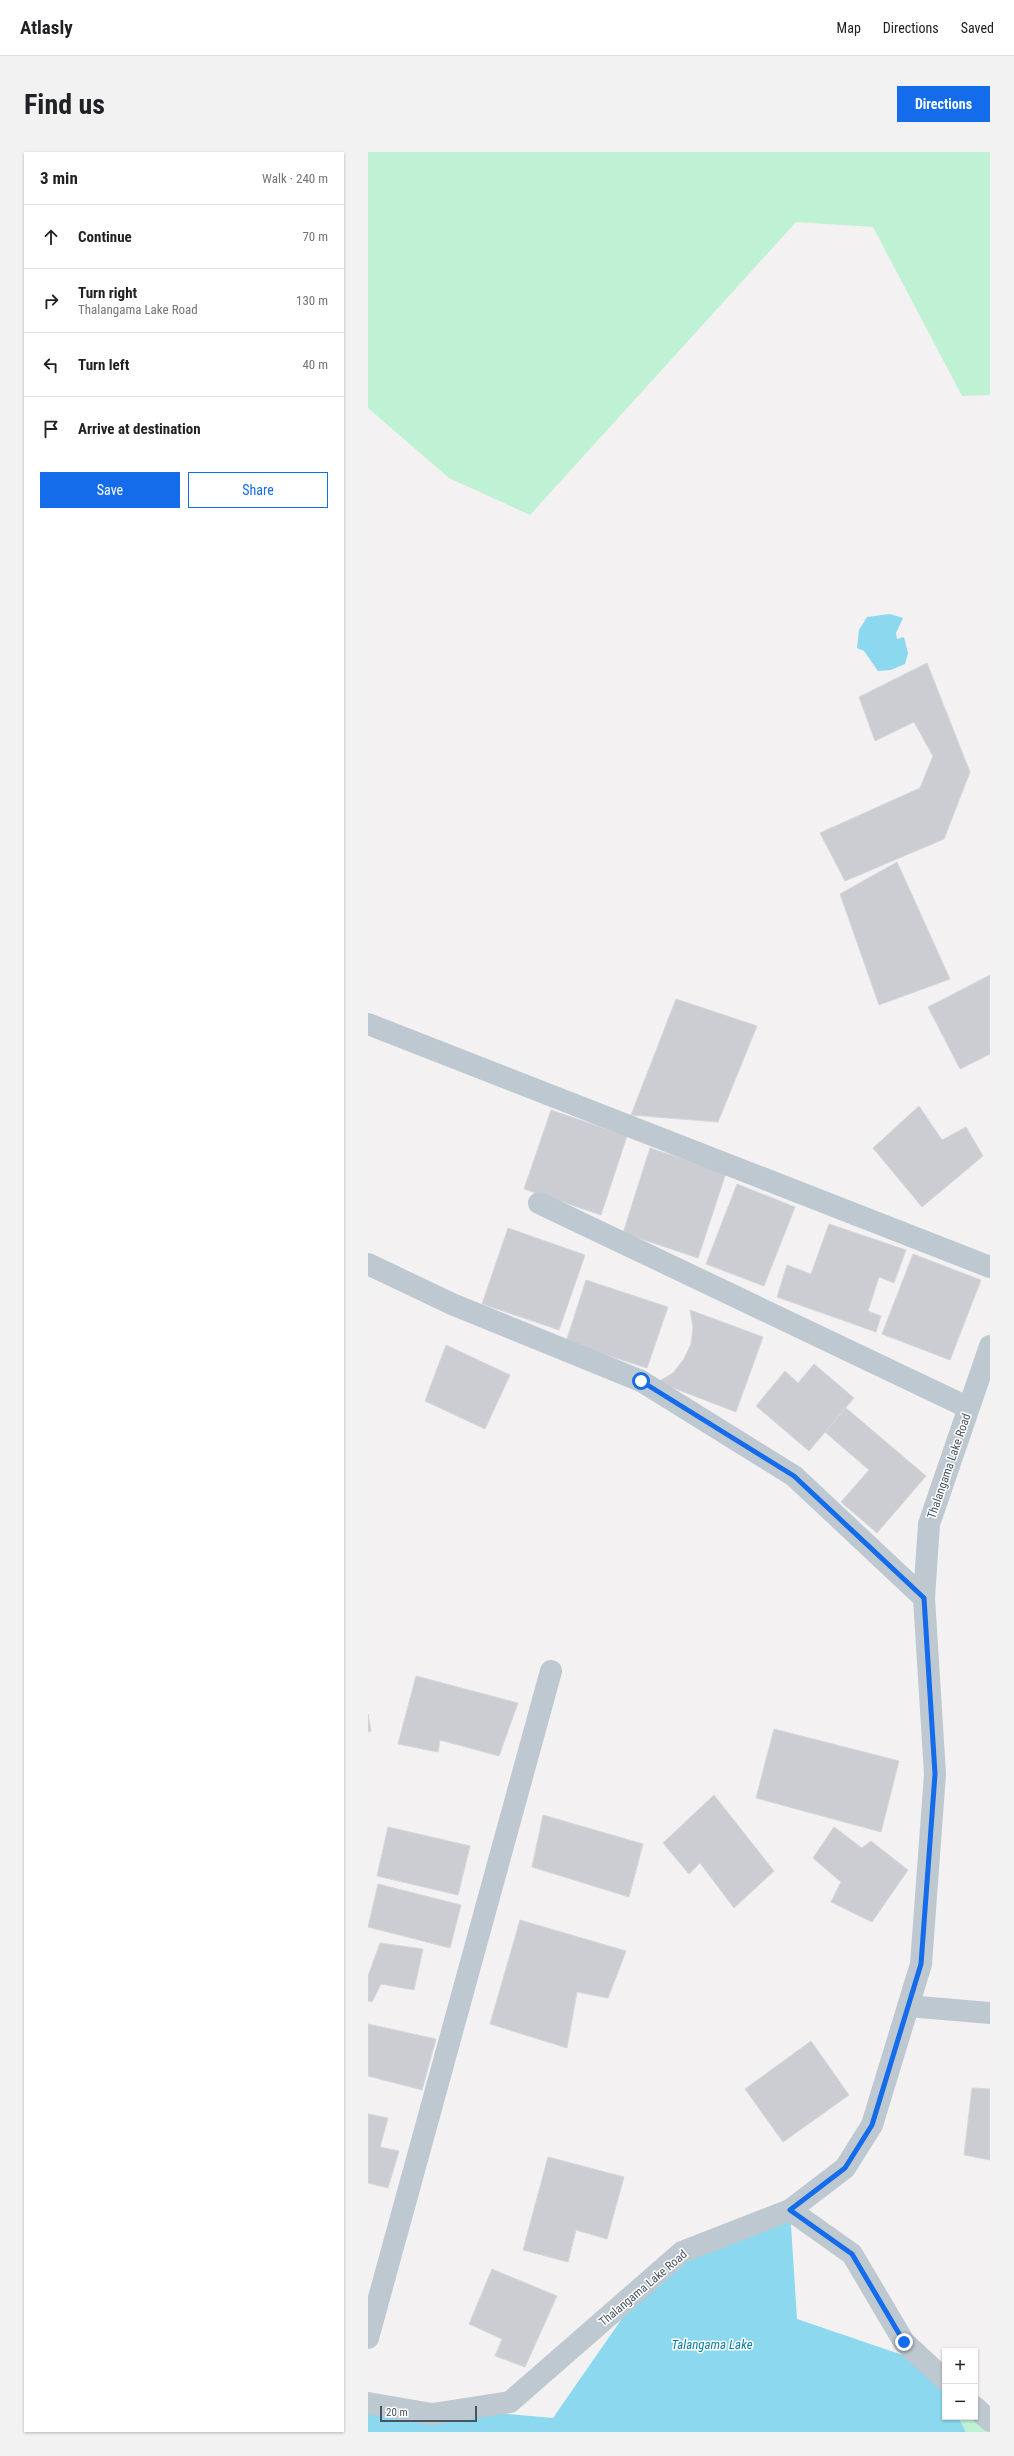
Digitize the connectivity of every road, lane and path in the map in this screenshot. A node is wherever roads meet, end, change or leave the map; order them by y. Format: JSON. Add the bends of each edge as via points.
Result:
{"nodes":[{"id":1,"x":368,"y":1024,"type":"edge"},
{"id":2,"x":539,"y":1203,"type":"dead end"},
{"id":3,"x":368,"y":1264,"type":"edge"},
{"id":4,"x":990,"y":1267,"type":"edge"},
{"id":5,"x":990,"y":1346,"type":"edge"},
{"id":6,"x":969,"y":1408,"type":"junction"},
{"id":7,"x":924,"y":1598,"type":"junction"},
{"id":8,"x":551,"y":1670,"type":"dead end"},
{"id":9,"x":908,"y":2006,"type":"junction"},
{"id":10,"x":990,"y":2013,"type":"edge"},
{"id":11,"x":790,"y":2210,"type":"junction"},
{"id":12,"x":368,"y":2338,"type":"edge"},
{"id":13,"x":942,"y":2377,"type":"edge"},
{"id":14,"x":368,"y":2403,"type":"edge"},
{"id":15,"x":978,"y":2410,"type":"edge"},
{"id":16,"x":990,"y":2421,"type":"edge"}],
"edges":[{"from":1,"to":4,"type":"street"},
{"from":2,"to":6,"type":"street"},
{"from":3,"to":7,"type":"street","via":[[452,1304],[641,1381],[794,1476]]},
{"from":5,"to":6,"type":"street","name":"Thalangama Lake Road"},
{"from":6,"to":7,"type":"street","name":"Thalangama Lake Road","via":[[930,1524]]},
{"from":7,"to":9,"type":"street","name":"Thalangama Lake Road","via":[[935,1774],[921,1964]]},
{"from":8,"to":12,"type":"street"},
{"from":9,"to":10,"type":"street"},
{"from":9,"to":11,"type":"street","name":"Thalangama Lake Road","via":[[872,2125],[845,2168]]},
{"from":11,"to":13,"type":"street","via":[[852,2254],[904,2342]]},
{"from":11,"to":14,"type":"street","name":"Thalangama Lake Road","via":[[682,2252],[510,2402],[432,2414]]},
{"from":15,"to":16,"type":"street"}]}
